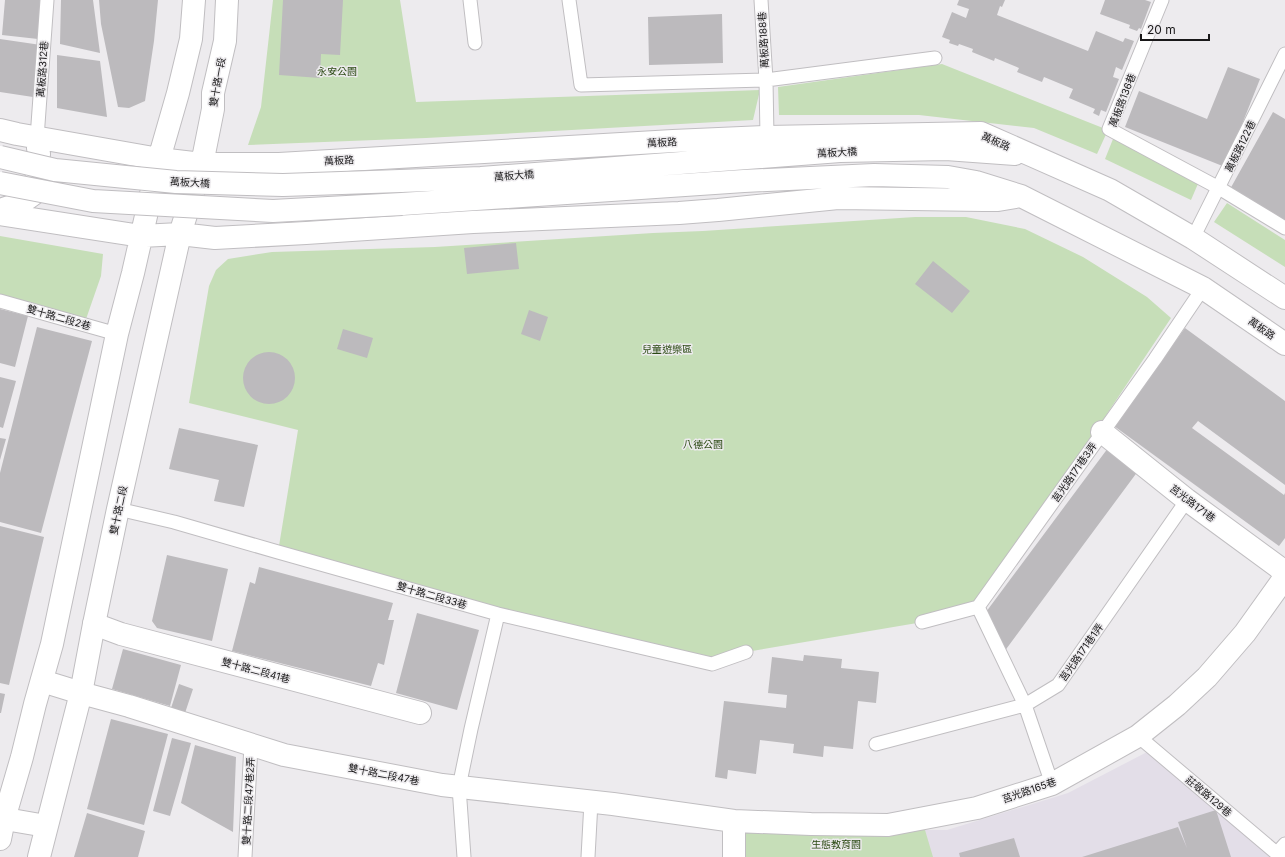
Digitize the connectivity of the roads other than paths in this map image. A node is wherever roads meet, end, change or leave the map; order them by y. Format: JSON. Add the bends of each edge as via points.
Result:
{"nodes":[{"id":1,"x":47,"y":0,"type":"edge"},
{"id":2,"x":194,"y":0,"type":"edge"},
{"id":3,"x":228,"y":0,"type":"edge"},
{"id":4,"x":470,"y":0,"type":"edge"},
{"id":5,"x":569,"y":0,"type":"edge"},
{"id":6,"x":761,"y":0,"type":"edge"},
{"id":7,"x":1162,"y":0,"type":"edge"},
{"id":8,"x":475,"y":42,"type":"dead end"},
{"id":9,"x":1285,"y":54,"type":"edge"},
{"id":10,"x":935,"y":58,"type":"dead end"},
{"id":11,"x":766,"y":80,"type":"junction"},
{"id":12,"x":0,"y":130,"type":"edge"},
{"id":13,"x":767,"y":137,"type":"junction"},
{"id":14,"x":38,"y":138,"type":"junction"},
{"id":15,"x":1028,"y":155,"type":"junction"},
{"id":16,"x":0,"y":157,"type":"edge"},
{"id":17,"x":159,"y":159,"type":"junction"},
{"id":18,"x":202,"y":164,"type":"junction"},
{"id":19,"x":0,"y":183,"type":"edge"},
{"id":20,"x":1219,"y":188,"type":"junction"},
{"id":21,"x":1021,"y":196,"type":"junction"},
{"id":22,"x":0,"y":210,"type":"edge"},
{"id":23,"x":0,"y":214,"type":"edge"},
{"id":24,"x":1285,"y":228,"type":"edge"},
{"id":25,"x":180,"y":234,"type":"junction"},
{"id":26,"x":141,"y":236,"type":"junction"},
{"id":27,"x":1193,"y":238,"type":"junction"},
{"id":28,"x":1203,"y":288,"type":"junction"},
{"id":29,"x":1285,"y":298,"type":"edge"},
{"id":30,"x":0,"y":301,"type":"edge"},
{"id":31,"x":117,"y":334,"type":"junction"},
{"id":32,"x":1285,"y":344,"type":"edge"},
{"id":33,"x":1102,"y":432,"type":"junction"},
{"id":34,"x":1187,"y":500,"type":"junction"},
{"id":35,"x":118,"y":509,"type":"junction"},
{"id":36,"x":1283,"y":584,"type":"edge"},
{"id":37,"x":978,"y":607,"type":"junction"},
{"id":38,"x":498,"y":614,"type":"junction"},
{"id":39,"x":922,"y":622,"type":"dead end"},
{"id":40,"x":94,"y":624,"type":"junction"},
{"id":41,"x":746,"y":652,"type":"dead end"},
{"id":42,"x":42,"y":681,"type":"junction"},
{"id":43,"x":81,"y":693,"type":"junction"},
{"id":44,"x":1025,"y":705,"type":"junction"},
{"id":45,"x":420,"y":713,"type":"dead end"},
{"id":46,"x":1138,"y":736,"type":"junction"},
{"id":47,"x":876,"y":744,"type":"dead end"},
{"id":48,"x":252,"y":745,"type":"junction"},
{"id":49,"x":1052,"y":784,"type":"junction"},
{"id":50,"x":459,"y":787,"type":"junction"},
{"id":51,"x":591,"y":802,"type":"junction"},
{"id":52,"x":734,"y":821,"type":"junction"},
{"id":53,"x":1,"y":826,"type":"edge"},
{"id":54,"x":46,"y":826,"type":"junction"},
{"id":55,"x":1281,"y":851,"type":"edge"},
{"id":56,"x":39,"y":857,"type":"edge"},
{"id":57,"x":245,"y":857,"type":"edge"},
{"id":58,"x":464,"y":857,"type":"edge"},
{"id":59,"x":588,"y":857,"type":"edge"},
{"id":60,"x":734,"y":857,"type":"edge"}],
"edges":[{"from":1,"to":14,"type":"lane","name":"萬板路312巷"},
{"from":2,"to":17,"type":"street","via":[[191,38]]},
{"from":3,"to":18,"type":"street","name":"雙十路一段","via":[[225,41],[213,93],[213,109]]},
{"from":4,"to":8,"type":"lane"},
{"from":5,"to":11,"type":"lane","via":[[581,85]]},
{"from":6,"to":11,"type":"lane","name":"萬板路188巷"},
{"from":7,"to":20,"type":"lane","name":"萬板路136巷","via":[[1109,129]]},
{"from":9,"to":20,"type":"lane","name":"萬板路122巷"},
{"from":10,"to":11,"type":"lane"},
{"from":11,"to":13,"type":"lane","name":"萬板路188巷"},
{"from":12,"to":14,"type":"street","name":"萬板路"},
{"from":13,"to":15,"type":"street","name":"萬板路","via":[[980,133]]},
{"from":13,"to":18,"type":"street","name":"萬板路","via":[[279,164]]},
{"from":14,"to":17,"type":"street","name":"萬板路"},
{"from":14,"to":22,"type":"street","via":[[35,193],[21,203]]},
{"from":15,"to":16,"type":"street","name":"萬板大橋","bridge":true,"via":[[946,149],[840,151],[481,178],[283,185],[176,182],[55,170]]},
{"from":15,"to":27,"type":"street","name":"萬板路","via":[[1110,190]]},
{"from":17,"to":18,"type":"street","name":"萬板路"},
{"from":17,"to":26,"type":"street"},
{"from":18,"to":25,"type":"street","name":"雙十路二段"},
{"from":19,"to":21,"type":"street","bridge":true,"via":[[93,201],[273,210],[874,175],[948,176]]},
{"from":20,"to":24,"type":"lane"},
{"from":20,"to":27,"type":"lane","name":"萬板路122巷"},
{"from":21,"to":25,"type":"street","via":[[991,200],[838,198],[679,213],[222,237]]},
{"from":21,"to":28,"type":"street","name":"萬板路"},
{"from":23,"to":26,"type":"street"},
{"from":25,"to":26,"type":"street"},
{"from":25,"to":35,"type":"street","name":"雙十路二段"},
{"from":26,"to":31,"type":"street"},
{"from":27,"to":29,"type":"street","name":"萬板路"},
{"from":28,"to":32,"type":"street","name":"萬板路"},
{"from":28,"to":33,"type":"lane","name":"莒光路171巷3弄"},
{"from":30,"to":31,"type":"lane","name":"雙十路二段2巷"},
{"from":31,"to":42,"type":"street"},
{"from":33,"to":34,"type":"street","name":"莒光路171巷"},
{"from":33,"to":37,"type":"lane","name":"莒光路171巷3弄"},
{"from":34,"to":36,"type":"street","name":"莒光路171巷"},
{"from":34,"to":44,"type":"lane","name":"莒光路171巷1弄","via":[[1058,685]]},
{"from":35,"to":38,"type":"lane","name":"雙十路二段33巷","via":[[174,522]]},
{"from":35,"to":40,"type":"street","name":"雙十路二段"},
{"from":36,"to":46,"type":"street","name":"莒光路165巷","via":[[1207,677]]},
{"from":37,"to":39,"type":"lane"},
{"from":37,"to":44,"type":"lane"},
{"from":38,"to":41,"type":"lane","name":"雙十路二段33巷","via":[[712,664]]},
{"from":38,"to":50,"type":"lane"},
{"from":40,"to":43,"type":"street","name":"雙十路二段"},
{"from":40,"to":45,"type":"street","name":"雙十路二段41巷","via":[[121,634]]},
{"from":42,"to":43,"type":"street","name":"雙十路二段47巷"},
{"from":42,"to":53,"type":"street"},
{"from":43,"to":48,"type":"street","name":"雙十路二段47巷"},
{"from":43,"to":54,"type":"street","name":"雙十路二段"},
{"from":44,"to":47,"type":"lane","name":"莒光路171巷1弄"},
{"from":44,"to":49,"type":"lane"},
{"from":46,"to":49,"type":"street","name":"莒光路165巷"},
{"from":46,"to":55,"type":"lane","name":"莊敬路129巷"},
{"from":48,"to":50,"type":"street","name":"雙十路二段47巷","via":[[284,755]]},
{"from":48,"to":57,"type":"lane","name":"雙十路二段47巷2弄"},
{"from":49,"to":52,"type":"street","name":"莒光路165巷","via":[[977,808],[888,825]]},
{"from":50,"to":51,"type":"street","name":"雙十路二段47巷"},
{"from":50,"to":58,"type":"lane"},
{"from":51,"to":52,"type":"street","name":"雙十路二段47巷"},
{"from":51,"to":59,"type":"lane"},
{"from":52,"to":60,"type":"street"},
{"from":53,"to":54,"type":"street"},
{"from":54,"to":56,"type":"street","name":"雙十路二段"}]}
